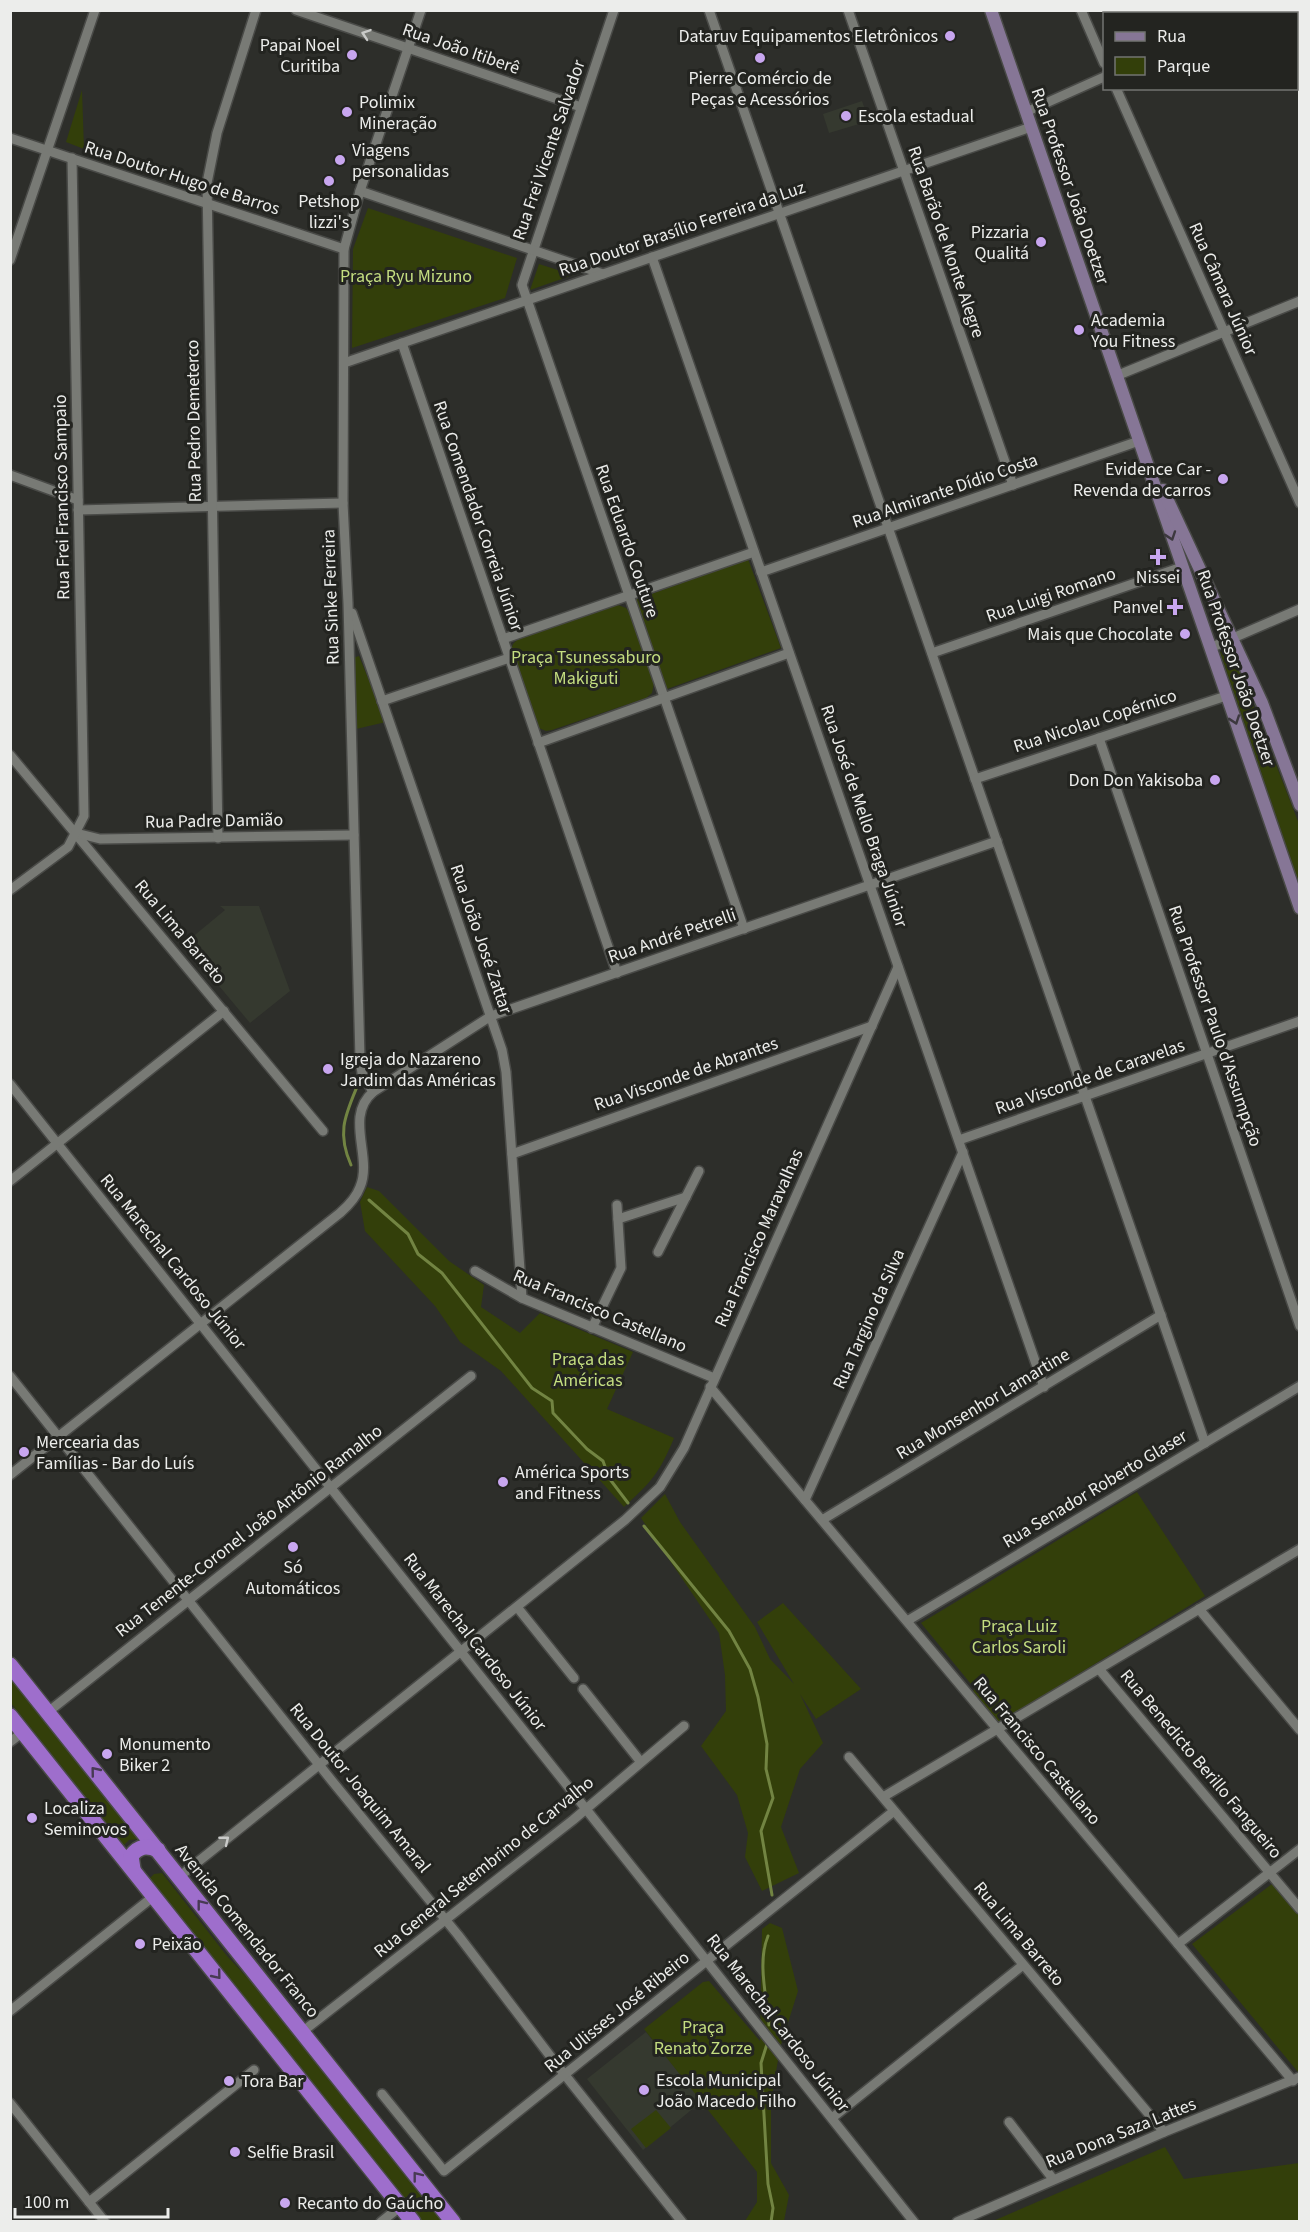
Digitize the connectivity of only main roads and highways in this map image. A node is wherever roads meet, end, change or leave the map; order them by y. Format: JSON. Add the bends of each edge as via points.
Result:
{"nodes":[{"id":1,"x":991,"y":10,"type":"edge"},
{"id":2,"x":1139,"y":441,"type":"junction"},
{"id":3,"x":1299,"y":805,"type":"edge"},
{"id":4,"x":1299,"y":908,"type":"edge"},
{"id":5,"x":10,"y":1665,"type":"edge"},
{"id":6,"x":10,"y":1716,"type":"edge"},
{"id":7,"x":158,"y":1850,"type":"junction"},
{"id":8,"x":133,"y":1869,"type":"junction"},
{"id":9,"x":413,"y":2222,"type":"edge"},
{"id":10,"x":453,"y":2222,"type":"edge"}],
"edges":[{"from":1,"to":2,"type":"main road","name":"Rua Professor João Doetzer"},
{"from":2,"to":3,"type":"main road","name":"Rua Professor João Doetzer","via":[[1233,638]]},
{"from":2,"to":4,"type":"main road","name":"Rua Professor João Doetzer","one_way":true},
{"from":7,"to":5,"type":"highway","name":"Avenida Comendador Franco","one_way":true},
{"from":6,"to":8,"type":"highway"},
{"from":7,"to":8,"type":"highway","via":[[143,1846],[136,1850],[131,1856]]},
{"from":10,"to":7,"type":"highway","name":"Avenida Comendador Franco","one_way":true},
{"from":8,"to":9,"type":"highway","one_way":true}]}
